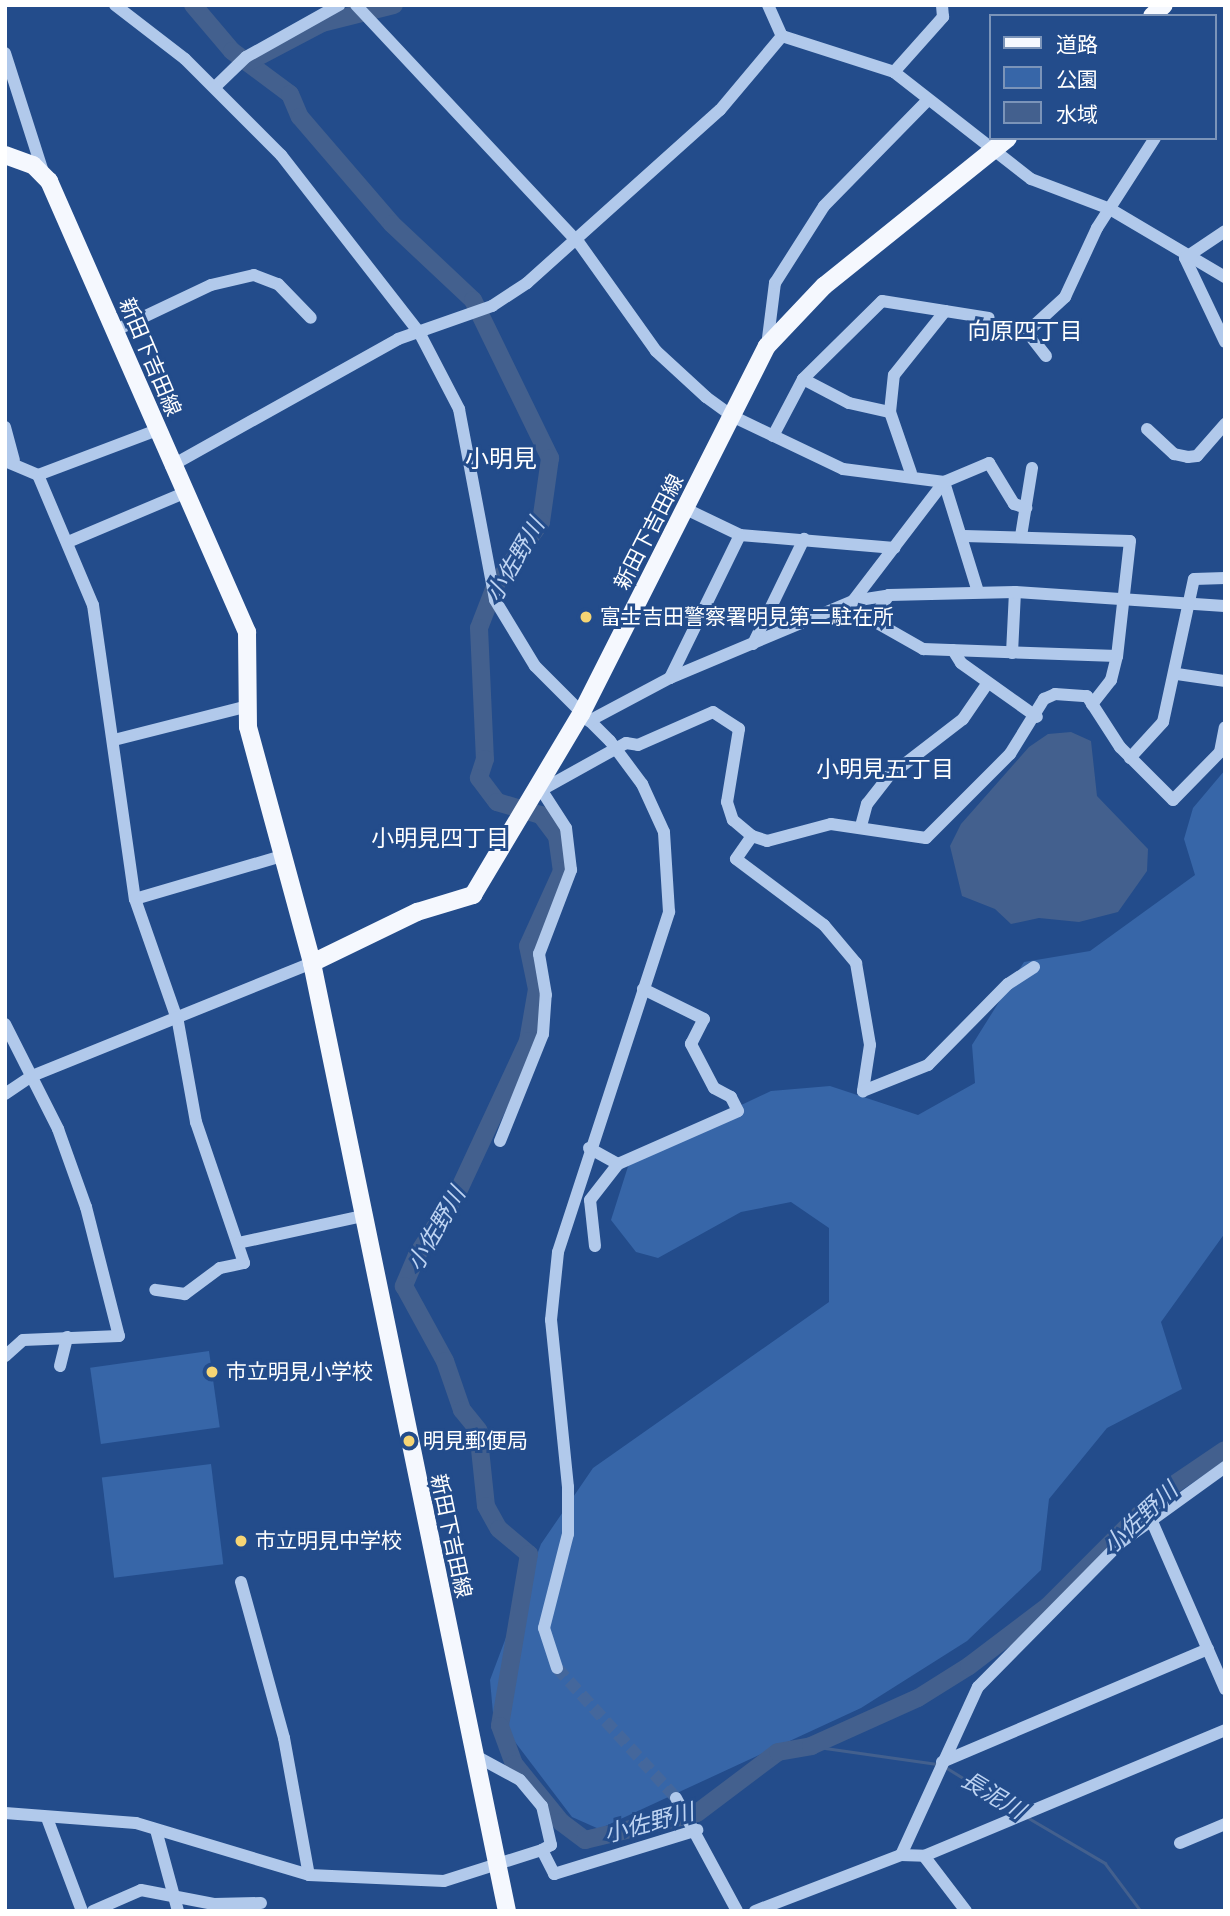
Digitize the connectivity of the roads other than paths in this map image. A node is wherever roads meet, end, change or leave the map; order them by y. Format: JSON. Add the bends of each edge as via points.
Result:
{"nodes":[{"id":1,"x":115,"y":5,"type":"edge"},
{"id":2,"x":340,"y":5,"type":"edge"},
{"id":3,"x":768,"y":5,"type":"edge"},
{"id":4,"x":942,"y":5,"type":"edge"},
{"id":5,"x":357,"y":6,"type":"edge"},
{"id":6,"x":782,"y":36,"type":"junction"},
{"id":7,"x":5,"y":53,"type":"edge"},
{"id":8,"x":894,"y":72,"type":"junction"},
{"id":9,"x":215,"y":88,"type":"junction"},
{"id":10,"x":927,"y":101,"type":"junction"},
{"id":11,"x":988,"y":136,"type":"edge"},
{"id":12,"x":1155,"y":140,"type":"edge"},
{"id":13,"x":1001,"y":144,"type":"edge"},
{"id":14,"x":5,"y":155,"type":"edge"},
{"id":15,"x":45,"y":177,"type":"junction"},
{"id":16,"x":1110,"y":209,"type":"junction"},
{"id":17,"x":1225,"y":231,"type":"edge"},
{"id":18,"x":579,"y":243,"type":"junction"},
{"id":19,"x":1185,"y":258,"type":"junction"},
{"id":20,"x":1225,"y":277,"type":"edge"},
{"id":21,"x":945,"y":312,"type":"junction"},
{"id":22,"x":312,"y":318,"type":"dead end"},
{"id":23,"x":989,"y":318,"type":"dead end"},
{"id":24,"x":114,"y":331,"type":"junction"},
{"id":25,"x":419,"y":332,"type":"junction"},
{"id":26,"x":1225,"y":342,"type":"edge"},
{"id":27,"x":767,"y":346,"type":"junction"},
{"id":28,"x":1046,"y":356,"type":"dead end"},
{"id":29,"x":803,"y":379,"type":"junction"},
{"id":30,"x":890,"y":412,"type":"junction"},
{"id":31,"x":734,"y":417,"type":"junction"},
{"id":32,"x":1225,"y":424,"type":"edge"},
{"id":33,"x":5,"y":427,"type":"edge"},
{"id":34,"x":1147,"y":429,"type":"dead end"},
{"id":35,"x":157,"y":430,"type":"junction"},
{"id":36,"x":773,"y":436,"type":"junction"},
{"id":37,"x":10,"y":460,"type":"edge"},
{"id":38,"x":171,"y":466,"type":"junction"},
{"id":39,"x":1032,"y":468,"type":"dead end"},
{"id":40,"x":911,"y":473,"type":"junction"},
{"id":41,"x":38,"y":475,"type":"junction"},
{"id":42,"x":944,"y":482,"type":"junction"},
{"id":43,"x":184,"y":493,"type":"junction"},
{"id":44,"x":1026,"y":508,"type":"junction"},
{"id":45,"x":686,"y":509,"type":"junction"},
{"id":46,"x":740,"y":535,"type":"junction"},
{"id":47,"x":964,"y":536,"type":"junction"},
{"id":48,"x":1021,"y":536,"type":"junction"},
{"id":49,"x":804,"y":539,"type":"junction"},
{"id":50,"x":68,"y":542,"type":"junction"},
{"id":51,"x":894,"y":548,"type":"junction"},
{"id":52,"x":1225,"y":578,"type":"edge"},
{"id":53,"x":978,"y":592,"type":"junction"},
{"id":54,"x":1015,"y":592,"type":"junction"},
{"id":55,"x":889,"y":595,"type":"junction"},
{"id":56,"x":1126,"y":597,"type":"junction"},
{"id":57,"x":853,"y":601,"type":"junction"},
{"id":58,"x":1189,"y":604,"type":"junction"},
{"id":59,"x":1225,"y":606,"type":"edge"},
{"id":60,"x":753,"y":644,"type":"junction"},
{"id":61,"x":953,"y":650,"type":"junction"},
{"id":62,"x":1012,"y":653,"type":"junction"},
{"id":63,"x":1117,"y":656,"type":"junction"},
{"id":64,"x":1177,"y":674,"type":"junction"},
{"id":65,"x":670,"y":678,"type":"junction"},
{"id":66,"x":1225,"y":681,"type":"edge"},
{"id":67,"x":987,"y":684,"type":"junction"},
{"id":68,"x":1092,"y":704,"type":"junction"},
{"id":69,"x":248,"y":706,"type":"junction"},
{"id":70,"x":1037,"y":717,"type":"junction"},
{"id":71,"x":585,"y":718,"type":"junction"},
{"id":72,"x":1225,"y":727,"type":"edge"},
{"id":73,"x":114,"y":740,"type":"junction"},
{"id":74,"x":1130,"y":758,"type":"junction"},
{"id":75,"x":539,"y":792,"type":"junction"},
{"id":76,"x":861,"y":826,"type":"junction"},
{"id":77,"x":752,"y":836,"type":"junction"},
{"id":78,"x":282,"y":856,"type":"junction"},
{"id":79,"x":135,"y":899,"type":"junction"},
{"id":80,"x":312,"y":963,"type":"junction"},
{"id":81,"x":1034,"y":967,"type":"dead end"},
{"id":82,"x":643,"y":989,"type":"junction"},
{"id":83,"x":178,"y":1022,"type":"junction"},
{"id":84,"x":5,"y":1024,"type":"edge"},
{"id":85,"x":32,"y":1076,"type":"junction"},
{"id":86,"x":5,"y":1094,"type":"edge"},
{"id":87,"x":500,"y":1141,"type":"dead end"},
{"id":88,"x":589,"y":1148,"type":"junction"},
{"id":89,"x":618,"y":1164,"type":"junction"},
{"id":90,"x":363,"y":1216,"type":"junction"},
{"id":91,"x":238,"y":1243,"type":"junction"},
{"id":92,"x":595,"y":1246,"type":"dead end"},
{"id":93,"x":155,"y":1290,"type":"dead end"},
{"id":94,"x":67,"y":1337,"type":"junction"},
{"id":95,"x":5,"y":1356,"type":"edge"},
{"id":96,"x":60,"y":1366,"type":"dead end"},
{"id":97,"x":1225,"y":1467,"type":"edge"},
{"id":98,"x":1150,"y":1517,"type":"junction"},
{"id":99,"x":241,"y":1583,"type":"dead end"},
{"id":100,"x":1208,"y":1649,"type":"junction"},
{"id":101,"x":557,"y":1668,"type":"tunnel mouth"},
{"id":102,"x":1225,"y":1689,"type":"edge"},
{"id":103,"x":1225,"y":1730,"type":"edge"},
{"id":104,"x":474,"y":1755,"type":"junction"},
{"id":105,"x":942,"y":1762,"type":"junction"},
{"id":106,"x":680,"y":1803,"type":"tunnel mouth"},
{"id":107,"x":5,"y":1814,"type":"edge"},
{"id":108,"x":47,"y":1818,"type":"junction"},
{"id":109,"x":1225,"y":1824,"type":"edge"},
{"id":110,"x":156,"y":1830,"type":"junction"},
{"id":111,"x":696,"y":1830,"type":"junction"},
{"id":112,"x":1180,"y":1843,"type":"dead end"},
{"id":113,"x":542,"y":1850,"type":"junction"},
{"id":114,"x":901,"y":1855,"type":"junction"},
{"id":115,"x":924,"y":1856,"type":"junction"},
{"id":116,"x":496,"y":1867,"type":"junction"},
{"id":117,"x":309,"y":1875,"type":"junction"},
{"id":118,"x":174,"y":1897,"type":"junction"},
{"id":119,"x":261,"y":1903,"type":"dead end"},
{"id":120,"x":82,"y":1911,"type":"edge"},
{"id":121,"x":93,"y":1911,"type":"edge"},
{"id":122,"x":178,"y":1911,"type":"edge"},
{"id":123,"x":507,"y":1911,"type":"edge"},
{"id":124,"x":737,"y":1911,"type":"edge"},
{"id":125,"x":755,"y":1911,"type":"edge"},
{"id":126,"x":966,"y":1911,"type":"edge"}],
"edges":[{"from":1,"to":9,"type":"street"},
{"from":2,"to":9,"type":"street","via":[[246,57]]},
{"from":3,"to":6,"type":"street"},
{"from":4,"to":8,"type":"street","via":[[943,17]]},
{"from":5,"to":18,"type":"street"},
{"from":6,"to":8,"type":"street"},
{"from":6,"to":18,"type":"street","via":[[720,110]]},
{"from":7,"to":15,"type":"street"},
{"from":8,"to":10,"type":"street"},
{"from":9,"to":25,"type":"street","via":[[281,155]]},
{"from":10,"to":11,"type":"street"},
{"from":10,"to":27,"type":"street","via":[[830,199],[789,259],[769,302]]},
{"from":12,"to":16,"type":"street"},
{"from":13,"to":16,"type":"street","via":[[1031,179]]},
{"from":13,"to":27,"type":"main road","name":"新田下吉田線","via":[[824,286]]},
{"from":14,"to":15,"type":"main road","via":[[33,164]]},
{"from":15,"to":24,"type":"main road","name":"新田下吉田線"},
{"from":16,"to":19,"type":"street"},
{"from":16,"to":28,"type":"street","via":[[1065,297],[1027,332]]},
{"from":17,"to":19,"type":"street"},
{"from":18,"to":25,"type":"street","via":[[492,306]]},
{"from":18,"to":31,"type":"street","via":[[656,351]]},
{"from":19,"to":20,"type":"street"},
{"from":19,"to":26,"type":"street"},
{"from":21,"to":23,"type":"street"},
{"from":21,"to":29,"type":"street","via":[[882,301]]},
{"from":21,"to":30,"type":"street","via":[[894,376]]},
{"from":22,"to":24,"type":"street","via":[[278,284],[254,275],[212,285]]},
{"from":24,"to":35,"type":"main road","name":"新田下吉田線"},
{"from":25,"to":38,"type":"street"},
{"from":25,"to":71,"type":"street","via":[[458,409],[483,566],[511,633]]},
{"from":27,"to":31,"type":"main road","name":"新田下吉田線"},
{"from":29,"to":30,"type":"street","via":[[849,403]]},
{"from":29,"to":36,"type":"street"},
{"from":30,"to":40,"type":"street"},
{"from":31,"to":36,"type":"street"},
{"from":31,"to":45,"type":"main road","name":"新田下吉田線"},
{"from":32,"to":34,"type":"street","via":[[1196,456],[1188,457],[1174,454]]},
{"from":33,"to":37,"type":"street"},
{"from":35,"to":38,"type":"main road","name":"新田下吉田線"},
{"from":35,"to":41,"type":"street"},
{"from":36,"to":40,"type":"street","via":[[843,469]]},
{"from":37,"to":41,"type":"street"},
{"from":38,"to":43,"type":"main road","name":"新田下吉田線"},
{"from":39,"to":44,"type":"street"},
{"from":40,"to":42,"type":"street"},
{"from":41,"to":50,"type":"street"},
{"from":42,"to":44,"type":"street","via":[[989,463],[1014,504]]},
{"from":42,"to":47,"type":"street"},
{"from":42,"to":51,"type":"street"},
{"from":43,"to":50,"type":"street"},
{"from":43,"to":69,"type":"main road","name":"新田下吉田線","via":[[247,632]]},
{"from":44,"to":48,"type":"street"},
{"from":45,"to":46,"type":"street"},
{"from":45,"to":71,"type":"main road","name":"新田下吉田線"},
{"from":46,"to":49,"type":"street"},
{"from":46,"to":65,"type":"street"},
{"from":47,"to":48,"type":"street"},
{"from":47,"to":53,"type":"street"},
{"from":48,"to":56,"type":"street","via":[[1130,541]]},
{"from":49,"to":51,"type":"street"},
{"from":49,"to":60,"type":"street"},
{"from":50,"to":73,"type":"street","via":[[93,605]]},
{"from":51,"to":57,"type":"street"},
{"from":52,"to":58,"type":"street","via":[[1194,579]]},
{"from":53,"to":54,"type":"street"},
{"from":53,"to":55,"type":"street"},
{"from":54,"to":56,"type":"street"},
{"from":54,"to":62,"type":"street"},
{"from":55,"to":57,"type":"street"},
{"from":55,"to":61,"type":"street","via":[[872,620],[923,649]]},
{"from":56,"to":58,"type":"street"},
{"from":56,"to":63,"type":"street"},
{"from":57,"to":60,"type":"street"},
{"from":58,"to":59,"type":"street"},
{"from":58,"to":64,"type":"street"},
{"from":60,"to":65,"type":"street"},
{"from":61,"to":62,"type":"street"},
{"from":61,"to":67,"type":"street"},
{"from":62,"to":63,"type":"street"},
{"from":63,"to":68,"type":"street","via":[[1111,680]]},
{"from":64,"to":66,"type":"street"},
{"from":64,"to":74,"type":"street","via":[[1163,722]]},
{"from":65,"to":71,"type":"street"},
{"from":67,"to":70,"type":"street"},
{"from":67,"to":76,"type":"street","via":[[963,719],[889,776],[867,804]]},
{"from":68,"to":70,"type":"street","via":[[1083,693],[1061,692],[1044,699]]},
{"from":68,"to":74,"type":"street"},
{"from":69,"to":73,"type":"street"},
{"from":69,"to":78,"type":"main road","name":"新田下吉田線","via":[[247,727]]},
{"from":70,"to":76,"type":"street","via":[[931,836]]},
{"from":71,"to":75,"type":"main road","name":"新田下吉田線"},
{"from":71,"to":82,"type":"street","bridge":true,"via":[[610,741],[642,784],[670,861],[669,912]]},
{"from":72,"to":74,"type":"street","via":[[1220,752],[1173,800]]},
{"from":73,"to":79,"type":"street"},
{"from":75,"to":77,"type":"street","via":[[626,743],[638,745],[713,712],[739,729],[727,802],[733,820]]},
{"from":75,"to":80,"type":"main road","name":"新田下吉田線","via":[[474,895],[406,916]]},
{"from":75,"to":87,"type":"street","via":[[566,828],[571,870],[539,954],[546,995],[543,1034]]},
{"from":76,"to":77,"type":"street","via":[[823,825],[766,841]]},
{"from":77,"to":81,"type":"street","via":[[736,859],[824,925],[856,963],[870,1045],[863,1091],[928,1065],[1008,984]]},
{"from":78,"to":79,"type":"street"},
{"from":78,"to":80,"type":"main road","name":"新田下吉田線"},
{"from":79,"to":83,"type":"street"},
{"from":80,"to":83,"type":"street"},
{"from":80,"to":90,"type":"main road","name":"新田下吉田線"},
{"from":82,"to":88,"type":"street"},
{"from":82,"to":89,"type":"street","via":[[704,1019],[691,1044],[714,1088],[731,1097],[738,1111]]},
{"from":83,"to":85,"type":"street"},
{"from":83,"to":91,"type":"street","via":[[196,1122]]},
{"from":84,"to":85,"type":"street"},
{"from":85,"to":86,"type":"street"},
{"from":85,"to":94,"type":"street","via":[[86,1207],[119,1336]]},
{"from":88,"to":89,"type":"street"},
{"from":88,"to":101,"type":"street","via":[[558,1252],[551,1320],[568,1487],[568,1534],[544,1628]]},
{"from":89,"to":92,"type":"street","via":[[590,1200]]},
{"from":90,"to":91,"type":"street"},
{"from":90,"to":104,"type":"main road","name":"新田下吉田線"},
{"from":91,"to":93,"type":"street","via":[[244,1263],[220,1268],[185,1294]]},
{"from":94,"to":95,"type":"street","via":[[23,1340]]},
{"from":94,"to":96,"type":"street"},
{"from":97,"to":98,"type":"street"},
{"from":98,"to":100,"type":"street"},
{"from":98,"to":105,"type":"street","via":[[978,1687]]},
{"from":99,"to":117,"type":"street","via":[[284,1738]]},
{"from":100,"to":102,"type":"street"},
{"from":100,"to":105,"type":"street"},
{"from":103,"to":115,"type":"street"},
{"from":104,"to":113,"type":"street","via":[[520,1780],[542,1806],[551,1845]]},
{"from":104,"to":116,"type":"main road","name":"新田下吉田線"},
{"from":105,"to":114,"type":"street"},
{"from":106,"to":111,"type":"street"},
{"from":107,"to":108,"type":"street"},
{"from":108,"to":110,"type":"street"},
{"from":108,"to":120,"type":"street"},
{"from":109,"to":112,"type":"street"},
{"from":110,"to":117,"type":"street"},
{"from":110,"to":118,"type":"street"},
{"from":111,"to":113,"type":"street","via":[[554,1874]]},
{"from":111,"to":124,"type":"street"},
{"from":113,"to":116,"type":"street"},
{"from":114,"to":115,"type":"street"},
{"from":114,"to":125,"type":"street"},
{"from":115,"to":126,"type":"street"},
{"from":116,"to":117,"type":"street","via":[[444,1881]]},
{"from":116,"to":123,"type":"main road","name":"新田下吉田線"},
{"from":118,"to":119,"type":"street","via":[[214,1904]]},
{"from":118,"to":121,"type":"street","via":[[134,1890]]},
{"from":118,"to":122,"type":"street"}]}
